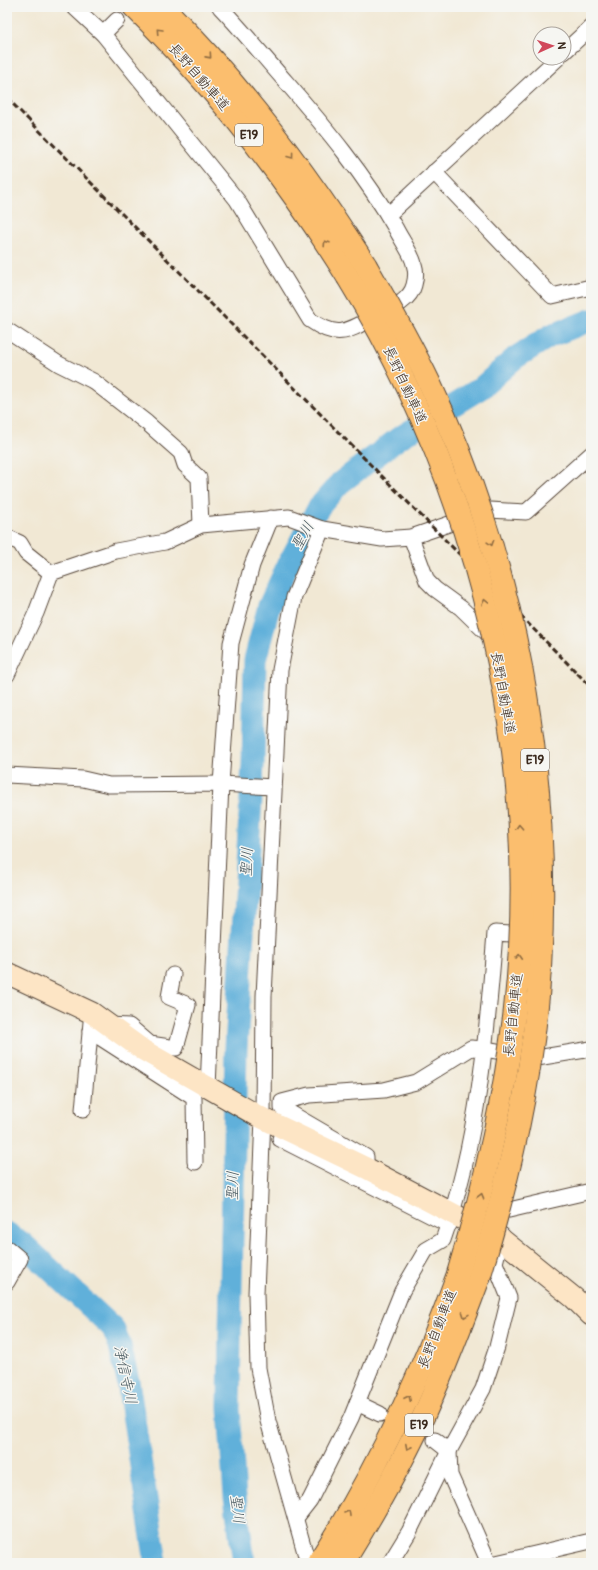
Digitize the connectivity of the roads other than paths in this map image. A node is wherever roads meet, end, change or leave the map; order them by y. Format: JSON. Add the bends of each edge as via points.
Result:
{"nodes":[{"id":1,"x":74,"y":7,"type":"edge"},
{"id":2,"x":134,"y":7,"type":"edge"},
{"id":3,"x":163,"y":7,"type":"edge"},
{"id":4,"x":220,"y":7,"type":"edge"},
{"id":5,"x":117,"y":20,"type":"dead end"},
{"id":6,"x":591,"y":27,"type":"edge"},
{"id":7,"x":103,"y":34,"type":"junction"},
{"id":8,"x":572,"y":45,"type":"edge"},
{"id":9,"x":549,"y":66,"type":"edge"},
{"id":10,"x":434,"y":172,"type":"junction"},
{"id":11,"x":388,"y":215,"type":"junction"},
{"id":12,"x":356,"y":271,"type":"junction"},
{"id":13,"x":591,"y":287,"type":"edge"},
{"id":14,"x":400,"y":303,"type":"junction"},
{"id":15,"x":7,"y":330,"type":"edge"},
{"id":16,"x":591,"y":454,"type":"edge"},
{"id":17,"x":490,"y":510,"type":"junction"},
{"id":18,"x":271,"y":518,"type":"junction"},
{"id":19,"x":201,"y":525,"type":"junction"},
{"id":20,"x":322,"y":529,"type":"junction"},
{"id":21,"x":7,"y":537,"type":"edge"},
{"id":22,"x":411,"y":537,"type":"junction"},
{"id":23,"x":51,"y":574,"type":"junction"},
{"id":24,"x":7,"y":675,"type":"edge"},
{"id":25,"x":7,"y":776,"type":"edge"},
{"id":26,"x":221,"y":784,"type":"junction"},
{"id":27,"x":273,"y":787,"type":"junction"},
{"id":28,"x":548,"y":936,"type":"junction"},
{"id":29,"x":7,"y":973,"type":"edge"},
{"id":30,"x":173,"y":976,"type":"dead end"},
{"id":31,"x":97,"y":1023,"type":"junction"},
{"id":32,"x":485,"y":1049,"type":"junction"},
{"id":33,"x":591,"y":1049,"type":"edge"},
{"id":34,"x":537,"y":1058,"type":"junction"},
{"id":35,"x":212,"y":1090,"type":"junction"},
{"id":36,"x":82,"y":1110,"type":"dead end"},
{"id":37,"x":261,"y":1116,"type":"junction"},
{"id":38,"x":280,"y":1139,"type":"dead end"},
{"id":39,"x":195,"y":1162,"type":"dead end"},
{"id":40,"x":361,"y":1173,"type":"junction"},
{"id":41,"x":591,"y":1191,"type":"edge"},
{"id":42,"x":509,"y":1210,"type":"junction"},
{"id":43,"x":451,"y":1219,"type":"junction"},
{"id":44,"x":501,"y":1239,"type":"junction"},
{"id":45,"x":7,"y":1248,"type":"edge"},
{"id":46,"x":7,"y":1282,"type":"edge"},
{"id":47,"x":591,"y":1315,"type":"edge"},
{"id":48,"x":357,"y":1403,"type":"junction"},
{"id":49,"x":380,"y":1414,"type":"dead end"},
{"id":50,"x":435,"y":1440,"type":"dead end"},
{"id":51,"x":449,"y":1451,"type":"junction"},
{"id":52,"x":296,"y":1518,"type":"junction"},
{"id":53,"x":591,"y":1541,"type":"edge"},
{"id":54,"x":323,"y":1555,"type":"edge"},
{"id":55,"x":308,"y":1563,"type":"edge"},
{"id":56,"x":343,"y":1563,"type":"edge"},
{"id":57,"x":390,"y":1563,"type":"edge"},
{"id":58,"x":489,"y":1563,"type":"edge"},
{"id":59,"x":496,"y":1563,"type":"edge"}],
"edges":[{"from":1,"to":7,"type":"street"},
{"from":12,"to":2,"type":"highway","name":"長野自動車道","number":"E19","one_way":true,"via":[[200,77]]},
{"from":3,"to":12,"type":"highway","name":"長野自動車道","number":"E19","one_way":true,"via":[[216,64],[319,194]]},
{"from":4,"to":11,"type":"street","via":[[312,113],[367,182]]},
{"from":5,"to":7,"type":"street"},
{"from":6,"to":8,"type":"street"},
{"from":7,"to":14,"type":"street","via":[[237,200],[310,320],[320,327],[342,332]]},
{"from":9,"to":10,"type":"street"},
{"from":10,"to":11,"type":"street"},
{"from":10,"to":13,"type":"street","via":[[552,296]]},
{"from":11,"to":14,"type":"street","via":[[414,262],[415,283],[412,293]]},
{"from":54,"to":12,"type":"highway","name":"長野自動車道","number":"E19","one_way":true,"bridge":true,"via":[[365,1484],[399,1418],[430,1348],[458,1274],[480,1199],[504,1087],[515,1008],[521,932],[515,770],[505,703],[481,587],[442,469]]},
{"from":12,"to":56,"type":"highway","name":"長野自動車道","number":"E19","one_way":true,"bridge":true,"via":[[410,343],[448,425],[491,544],[513,625],[526,699],[537,776],[542,892],[537,1008],[526,1087],[510,1165],[479,1278],[450,1356],[418,1429],[383,1496]]},
{"from":14,"to":17,"type":"street","via":[[452,416]]},
{"from":15,"to":19,"type":"street","via":[[59,364],[93,381],[182,453],[185,465],[199,478]]},
{"from":16,"to":17,"type":"street","via":[[526,512]]},
{"from":17,"to":22,"type":"street"},
{"from":18,"to":19,"type":"street"},
{"from":18,"to":20,"type":"street","via":[[289,517]]},
{"from":18,"to":26,"type":"street","via":[[252,565],[231,643]]},
{"from":19,"to":23,"type":"street","via":[[165,542],[116,551]]},
{"from":20,"to":22,"type":"street","via":[[382,539]]},
{"from":20,"to":27,"type":"street","via":[[294,597],[280,670]]},
{"from":21,"to":23,"type":"street","via":[[20,543],[26,553]]},
{"from":22,"to":28,"type":"street","via":[[427,581],[461,608],[530,675],[546,805]]},
{"from":23,"to":24,"type":"street"},
{"from":25,"to":26,"type":"street","via":[[83,780],[108,785]]},
{"from":26,"to":27,"type":"street"},
{"from":26,"to":35,"type":"street"},
{"from":27,"to":37,"type":"street"},
{"from":28,"to":32,"type":"street","via":[[495,934]]},
{"from":28,"to":34,"type":"street","via":[[544,1006]]},
{"from":29,"to":31,"type":"street"},
{"from":30,"to":31,"type":"street","via":[[169,997],[188,1005],[176,1048],[150,1044],[129,1026]]},
{"from":31,"to":35,"type":"street"},
{"from":31,"to":36,"type":"street"},
{"from":31,"to":39,"type":"street","via":[[194,1098]]},
{"from":32,"to":34,"type":"street"},
{"from":32,"to":40,"type":"street","via":[[471,1048],[416,1082],[384,1090],[309,1095],[282,1102],[282,1108],[366,1158]]},
{"from":32,"to":43,"type":"street","via":[[472,1133]]},
{"from":33,"to":34,"type":"street"},
{"from":34,"to":42,"type":"street","via":[[526,1133]]},
{"from":35,"to":37,"type":"street"},
{"from":37,"to":40,"type":"street"},
{"from":37,"to":52,"type":"street","via":[[256,1294],[258,1368],[268,1421]]},
{"from":38,"to":40,"type":"street"},
{"from":40,"to":43,"type":"street"},
{"from":41,"to":42,"type":"street"},
{"from":42,"to":44,"type":"street"},
{"from":43,"to":44,"type":"street"},
{"from":43,"to":48,"type":"street","via":[[443,1240],[426,1250],[402,1291]]},
{"from":44,"to":47,"type":"street","via":[[574,1298]]},
{"from":44,"to":51,"type":"street","via":[[495,1263],[509,1298],[497,1347],[483,1389]]},
{"from":45,"to":46,"type":"street","via":[[20,1259]]},
{"from":48,"to":49,"type":"street"},
{"from":48,"to":52,"type":"street","via":[[310,1500]]},
{"from":50,"to":51,"type":"street"},
{"from":51,"to":57,"type":"street","via":[[409,1532]]},
{"from":51,"to":58,"type":"street","via":[[450,1475]]},
{"from":52,"to":55,"type":"street"},
{"from":53,"to":59,"type":"street"}]}
